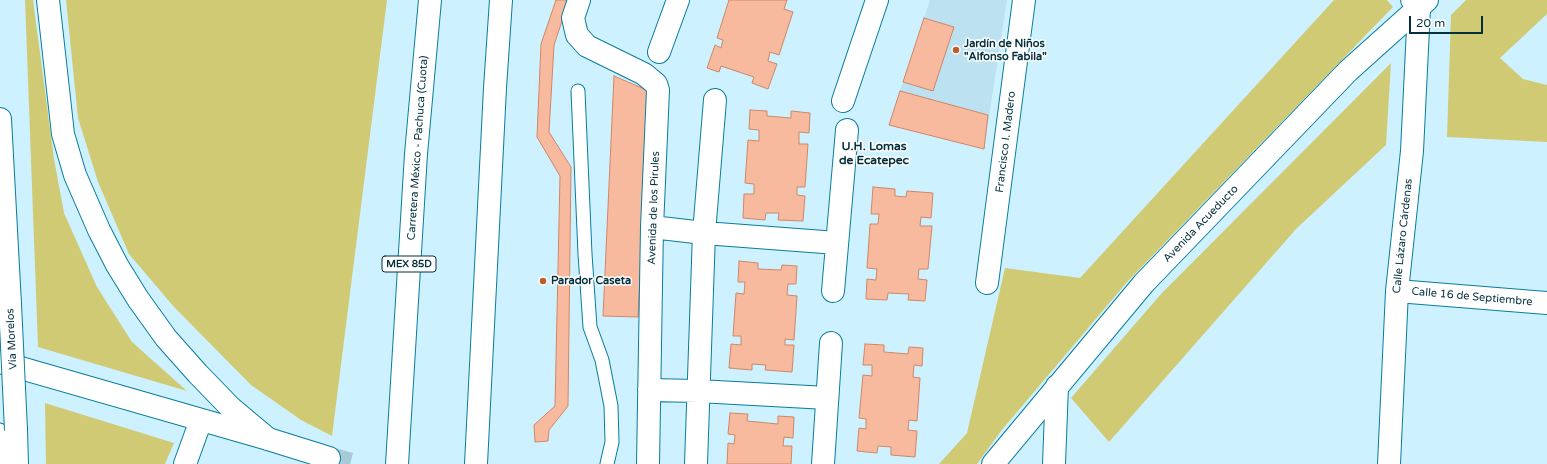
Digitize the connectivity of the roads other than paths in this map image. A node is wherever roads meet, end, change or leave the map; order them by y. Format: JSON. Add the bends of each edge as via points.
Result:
{"nodes":[{"id":1,"x":48,"y":0,"type":"edge"},
{"id":2,"x":430,"y":0,"type":"edge"},
{"id":3,"x":501,"y":0,"type":"edge"},
{"id":4,"x":579,"y":0,"type":"edge"},
{"id":5,"x":678,"y":0,"type":"edge"},
{"id":6,"x":878,"y":0,"type":"edge"},
{"id":7,"x":1024,"y":0,"type":"edge"},
{"id":8,"x":1419,"y":3,"type":"edge"},
{"id":9,"x":660,"y":52,"type":"dead end"},
{"id":10,"x":578,"y":91,"type":"dead end"},
{"id":11,"x":715,"y":100,"type":"dead end"},
{"id":12,"x":843,"y":100,"type":"dead end"},
{"id":13,"x":0,"y":119,"type":"edge"},
{"id":14,"x":847,"y":130,"type":"dead end"},
{"id":15,"x":652,"y":227,"type":"junction"},
{"id":16,"x":704,"y":233,"type":"junction"},
{"id":17,"x":837,"y":243,"type":"junction"},
{"id":18,"x":987,"y":283,"type":"dead end"},
{"id":19,"x":833,"y":291,"type":"dead end"},
{"id":20,"x":1397,"y":291,"type":"junction"},
{"id":21,"x":1547,"y":303,"type":"edge"},
{"id":22,"x":831,"y":343,"type":"dead end"},
{"id":23,"x":0,"y":362,"type":"edge"},
{"id":24,"x":1057,"y":386,"type":"junction"},
{"id":25,"x":649,"y":390,"type":"junction"},
{"id":26,"x":698,"y":391,"type":"junction"},
{"id":27,"x":827,"y":398,"type":"junction"},
{"id":28,"x":201,"y":420,"type":"junction"},
{"id":29,"x":5,"y":434,"type":"edge"},
{"id":30,"x":268,"y":439,"type":"junction"},
{"id":31,"x":398,"y":456,"type":"edge"},
{"id":32,"x":329,"y":458,"type":"tunnel mouth"},
{"id":33,"x":2,"y":464,"type":"edge"},
{"id":34,"x":17,"y":464,"type":"edge"},
{"id":35,"x":185,"y":464,"type":"edge"},
{"id":36,"x":476,"y":464,"type":"edge"},
{"id":37,"x":607,"y":464,"type":"edge"},
{"id":38,"x":648,"y":464,"type":"edge"},
{"id":39,"x":696,"y":464,"type":"edge"},
{"id":40,"x":823,"y":464,"type":"edge"},
{"id":41,"x":993,"y":464,"type":"edge"},
{"id":42,"x":1054,"y":464,"type":"edge"},
{"id":43,"x":1389,"y":464,"type":"edge"}],
"edges":[{"from":1,"to":30,"type":"main road","via":[[63,134],[75,175],[98,230],[138,299],[166,338],[231,408]]},
{"from":2,"to":31,"type":"main road","name":"Carretera México - Pachuca (Cuota)","number":"MEX 85D","via":[[417,146]]},
{"from":3,"to":36,"type":"main road"},
{"from":4,"to":15,"type":"main road","name":"Avenida de los Pirules","via":[[573,18],[577,35],[587,46],[644,74],[656,84],[658,90]]},
{"from":5,"to":9,"type":"main road"},
{"from":6,"to":12,"type":"main road"},
{"from":7,"to":18,"type":"main road","name":"Francisco I. Madero"},
{"from":8,"to":20,"type":"main road","name":"Calle Lázaro Cárdenas","via":[[1412,151]]},
{"from":8,"to":24,"type":"main road","name":"Avenida Acueducto","via":[[1348,71],[1144,283]]},
{"from":10,"to":37,"type":"lane","via":[[590,327],[602,360],[612,406],[612,442]]},
{"from":11,"to":16,"type":"main road"},
{"from":13,"to":29,"type":"main road","name":"Vía Morelos","bridge":true,"via":[[10,304]]},
{"from":14,"to":17,"type":"main road"},
{"from":15,"to":16,"type":"main road"},
{"from":15,"to":25,"type":"main road","name":"Avenida de los Pirules"},
{"from":16,"to":17,"type":"main road"},
{"from":16,"to":26,"type":"main road"},
{"from":17,"to":19,"type":"main road"},
{"from":20,"to":21,"type":"main road","name":"Calle 16 de Septiembre"},
{"from":20,"to":43,"type":"main road","name":"Calle Lázaro Cárdenas"},
{"from":22,"to":27,"type":"main road"},
{"from":23,"to":28,"type":"main road"},
{"from":24,"to":41,"type":"main road","name":"Avenida Acueducto"},
{"from":24,"to":42,"type":"main road"},
{"from":25,"to":26,"type":"main road"},
{"from":25,"to":38,"type":"main road","name":"Avenida de los Pirules"},
{"from":26,"to":27,"type":"main road"},
{"from":26,"to":39,"type":"main road"},
{"from":27,"to":40,"type":"main road"},
{"from":28,"to":30,"type":"main road"},
{"from":28,"to":35,"type":"main road"},
{"from":29,"to":33,"type":"lane"},
{"from":29,"to":34,"type":"main road","name":"Vía Morelos"},
{"from":30,"to":32,"type":"main road"}]}
